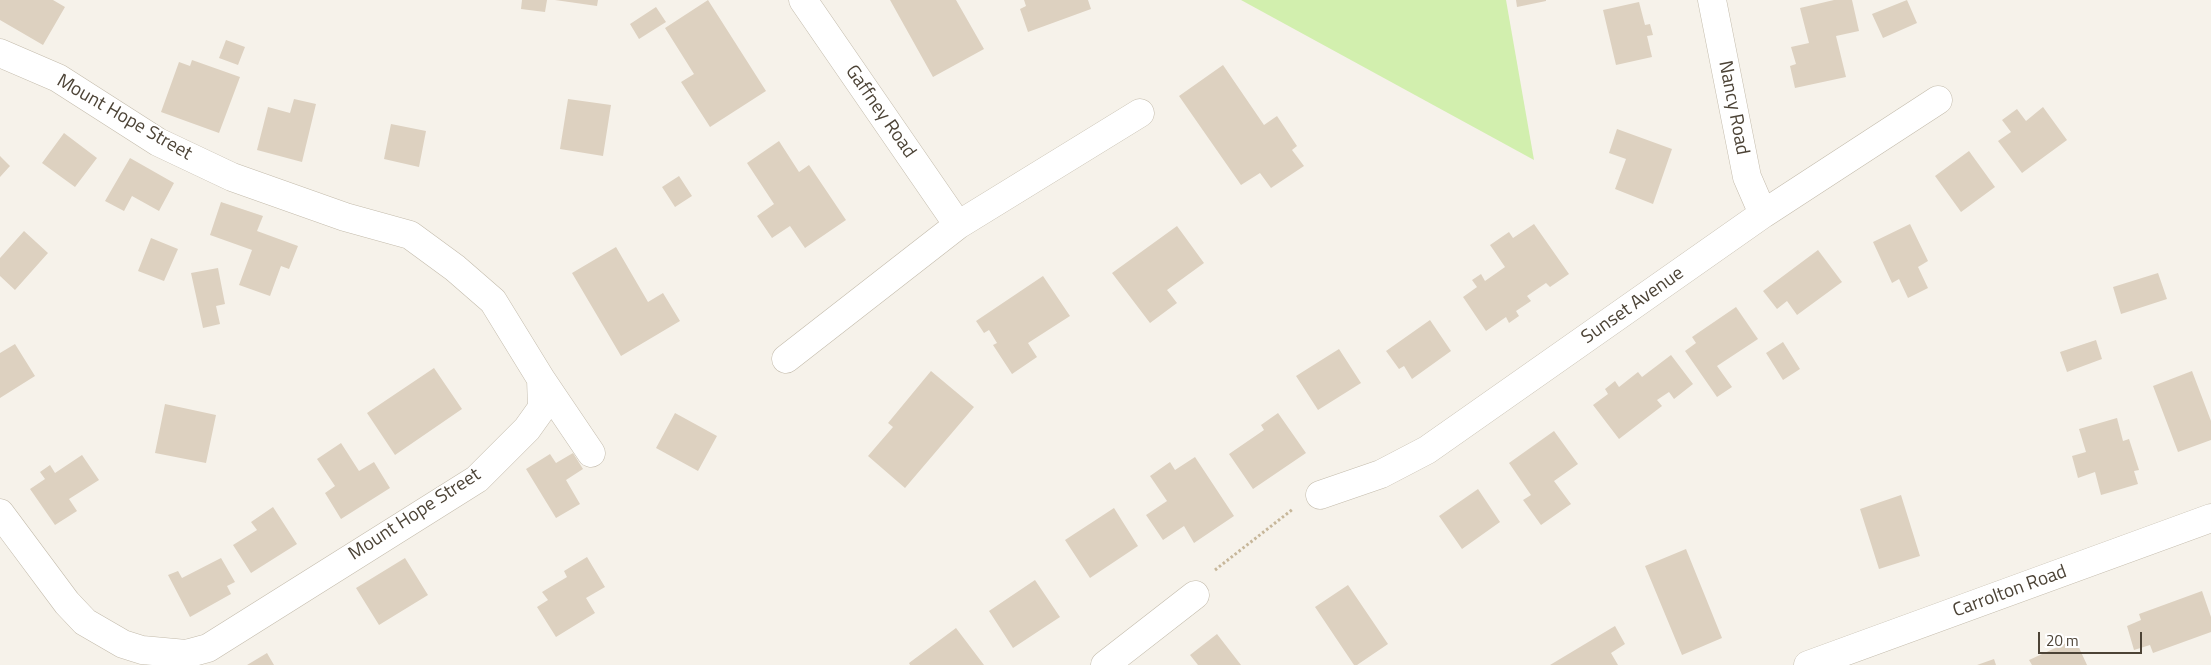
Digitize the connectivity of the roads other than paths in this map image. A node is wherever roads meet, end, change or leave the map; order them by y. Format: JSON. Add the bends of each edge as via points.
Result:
{"nodes":[{"id":1,"x":803,"y":0,"type":"edge"},
{"id":2,"x":1712,"y":0,"type":"edge"},
{"id":3,"x":0,"y":54,"type":"edge"},
{"id":4,"x":1938,"y":100,"type":"dead end"},
{"id":5,"x":1140,"y":113,"type":"dead end"},
{"id":6,"x":1764,"y":214,"type":"junction"},
{"id":7,"x":958,"y":225,"type":"junction"},
{"id":8,"x":786,"y":358,"type":"dead end"},
{"id":9,"x":541,"y":379,"type":"junction"},
{"id":10,"x":591,"y":453,"type":"dead end"},
{"id":11,"x":1320,"y":495,"type":"road end"},
{"id":12,"x":0,"y":513,"type":"edge"},
{"id":13,"x":2211,"y":518,"type":"edge"},
{"id":14,"x":1195,"y":595,"type":"road end"},
{"id":15,"x":189,"y":660,"type":"edge"},
{"id":16,"x":1105,"y":665,"type":"edge"},
{"id":17,"x":1808,"y":665,"type":"edge"}],
"edges":[{"from":1,"to":7,"type":"street","name":"Gaffney Road"},
{"from":2,"to":6,"type":"street","name":"Nancy Road","via":[[1747,177]]},
{"from":3,"to":9,"type":"street","name":"Mount Hope Street","via":[[58,78],[158,142],[232,177],[345,217],[410,235],[494,301]]},
{"from":4,"to":6,"type":"street","name":"Sunset Avenue"},
{"from":5,"to":7,"type":"street"},
{"from":6,"to":11,"type":"street","name":"Sunset Avenue","via":[[1427,450],[1381,474]]},
{"from":7,"to":8,"type":"street"},
{"from":9,"to":10,"type":"street"},
{"from":9,"to":15,"type":"street","name":"Mount Hope Street","via":[[542,408],[527,429],[477,479]]},
{"from":12,"to":15,"type":"street","name":"Mount Hope Street","via":[[84,622],[123,644]]},
{"from":13,"to":17,"type":"street","name":"Carrolton Road"},
{"from":14,"to":16,"type":"street"}]}
